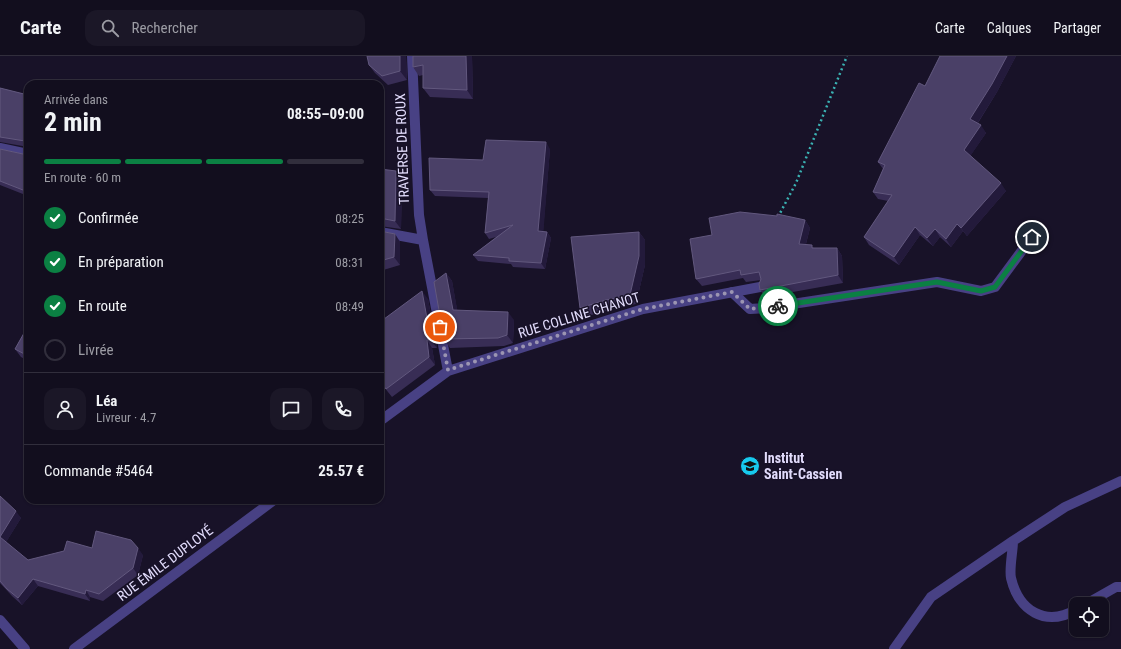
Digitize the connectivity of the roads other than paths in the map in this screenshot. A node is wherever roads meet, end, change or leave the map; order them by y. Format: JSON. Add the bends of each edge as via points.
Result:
{"nodes":[{"id":1,"x":412,"y":56,"type":"edge"},
{"id":2,"x":0,"y":148,"type":"edge"},
{"id":3,"x":24,"y":153,"type":"edge"},
{"id":4,"x":384,"y":233,"type":"edge"},
{"id":5,"x":1032,"y":237,"type":"dead end"},
{"id":6,"x":424,"y":240,"type":"junction"},
{"id":7,"x":760,"y":287,"type":"edge"},
{"id":8,"x":732,"y":292,"type":"junction"},
{"id":9,"x":448,"y":370,"type":"junction"},
{"id":10,"x":384,"y":418,"type":"edge"},
{"id":11,"x":1121,"y":481,"type":"edge"},
{"id":12,"x":269,"y":504,"type":"edge"},
{"id":13,"x":1013,"y":541,"type":"junction"},
{"id":14,"x":1121,"y":587,"type":"edge"},
{"id":15,"x":1099,"y":597,"type":"edge"},
{"id":16,"x":1069,"y":614,"type":"edge"},
{"id":17,"x":0,"y":620,"type":"edge"},
{"id":18,"x":25,"y":649,"type":"edge"},
{"id":19,"x":74,"y":649,"type":"edge"},
{"id":20,"x":894,"y":649,"type":"edge"}],
"edges":[{"from":1,"to":6,"type":"street","name":"TRAVERSE DE ROUX","via":[[418,215]]},
{"from":2,"to":3,"type":"street"},
{"from":4,"to":6,"type":"street"},
{"from":5,"to":8,"type":"street","via":[[995,287],[981,291],[937,282],[750,309]]},
{"from":6,"to":9,"type":"street"},
{"from":7,"to":8,"type":"street","name":"RUE COLLINE CHANOT"},
{"from":8,"to":9,"type":"street","name":"RUE COLLINE CHANOT","via":[[643,309]]},
{"from":9,"to":10,"type":"street"},
{"from":11,"to":13,"type":"street","via":[[1065,507]]},
{"from":12,"to":19,"type":"street","name":"RUE ÉMILE DUPLOYÉ"},
{"from":13,"to":16,"type":"street","via":[[1011,577],[1020,600],[1035,614],[1048,617]]},
{"from":13,"to":20,"type":"street","via":[[931,597]]},
{"from":14,"to":15,"type":"street"},
{"from":17,"to":18,"type":"street"}]}
